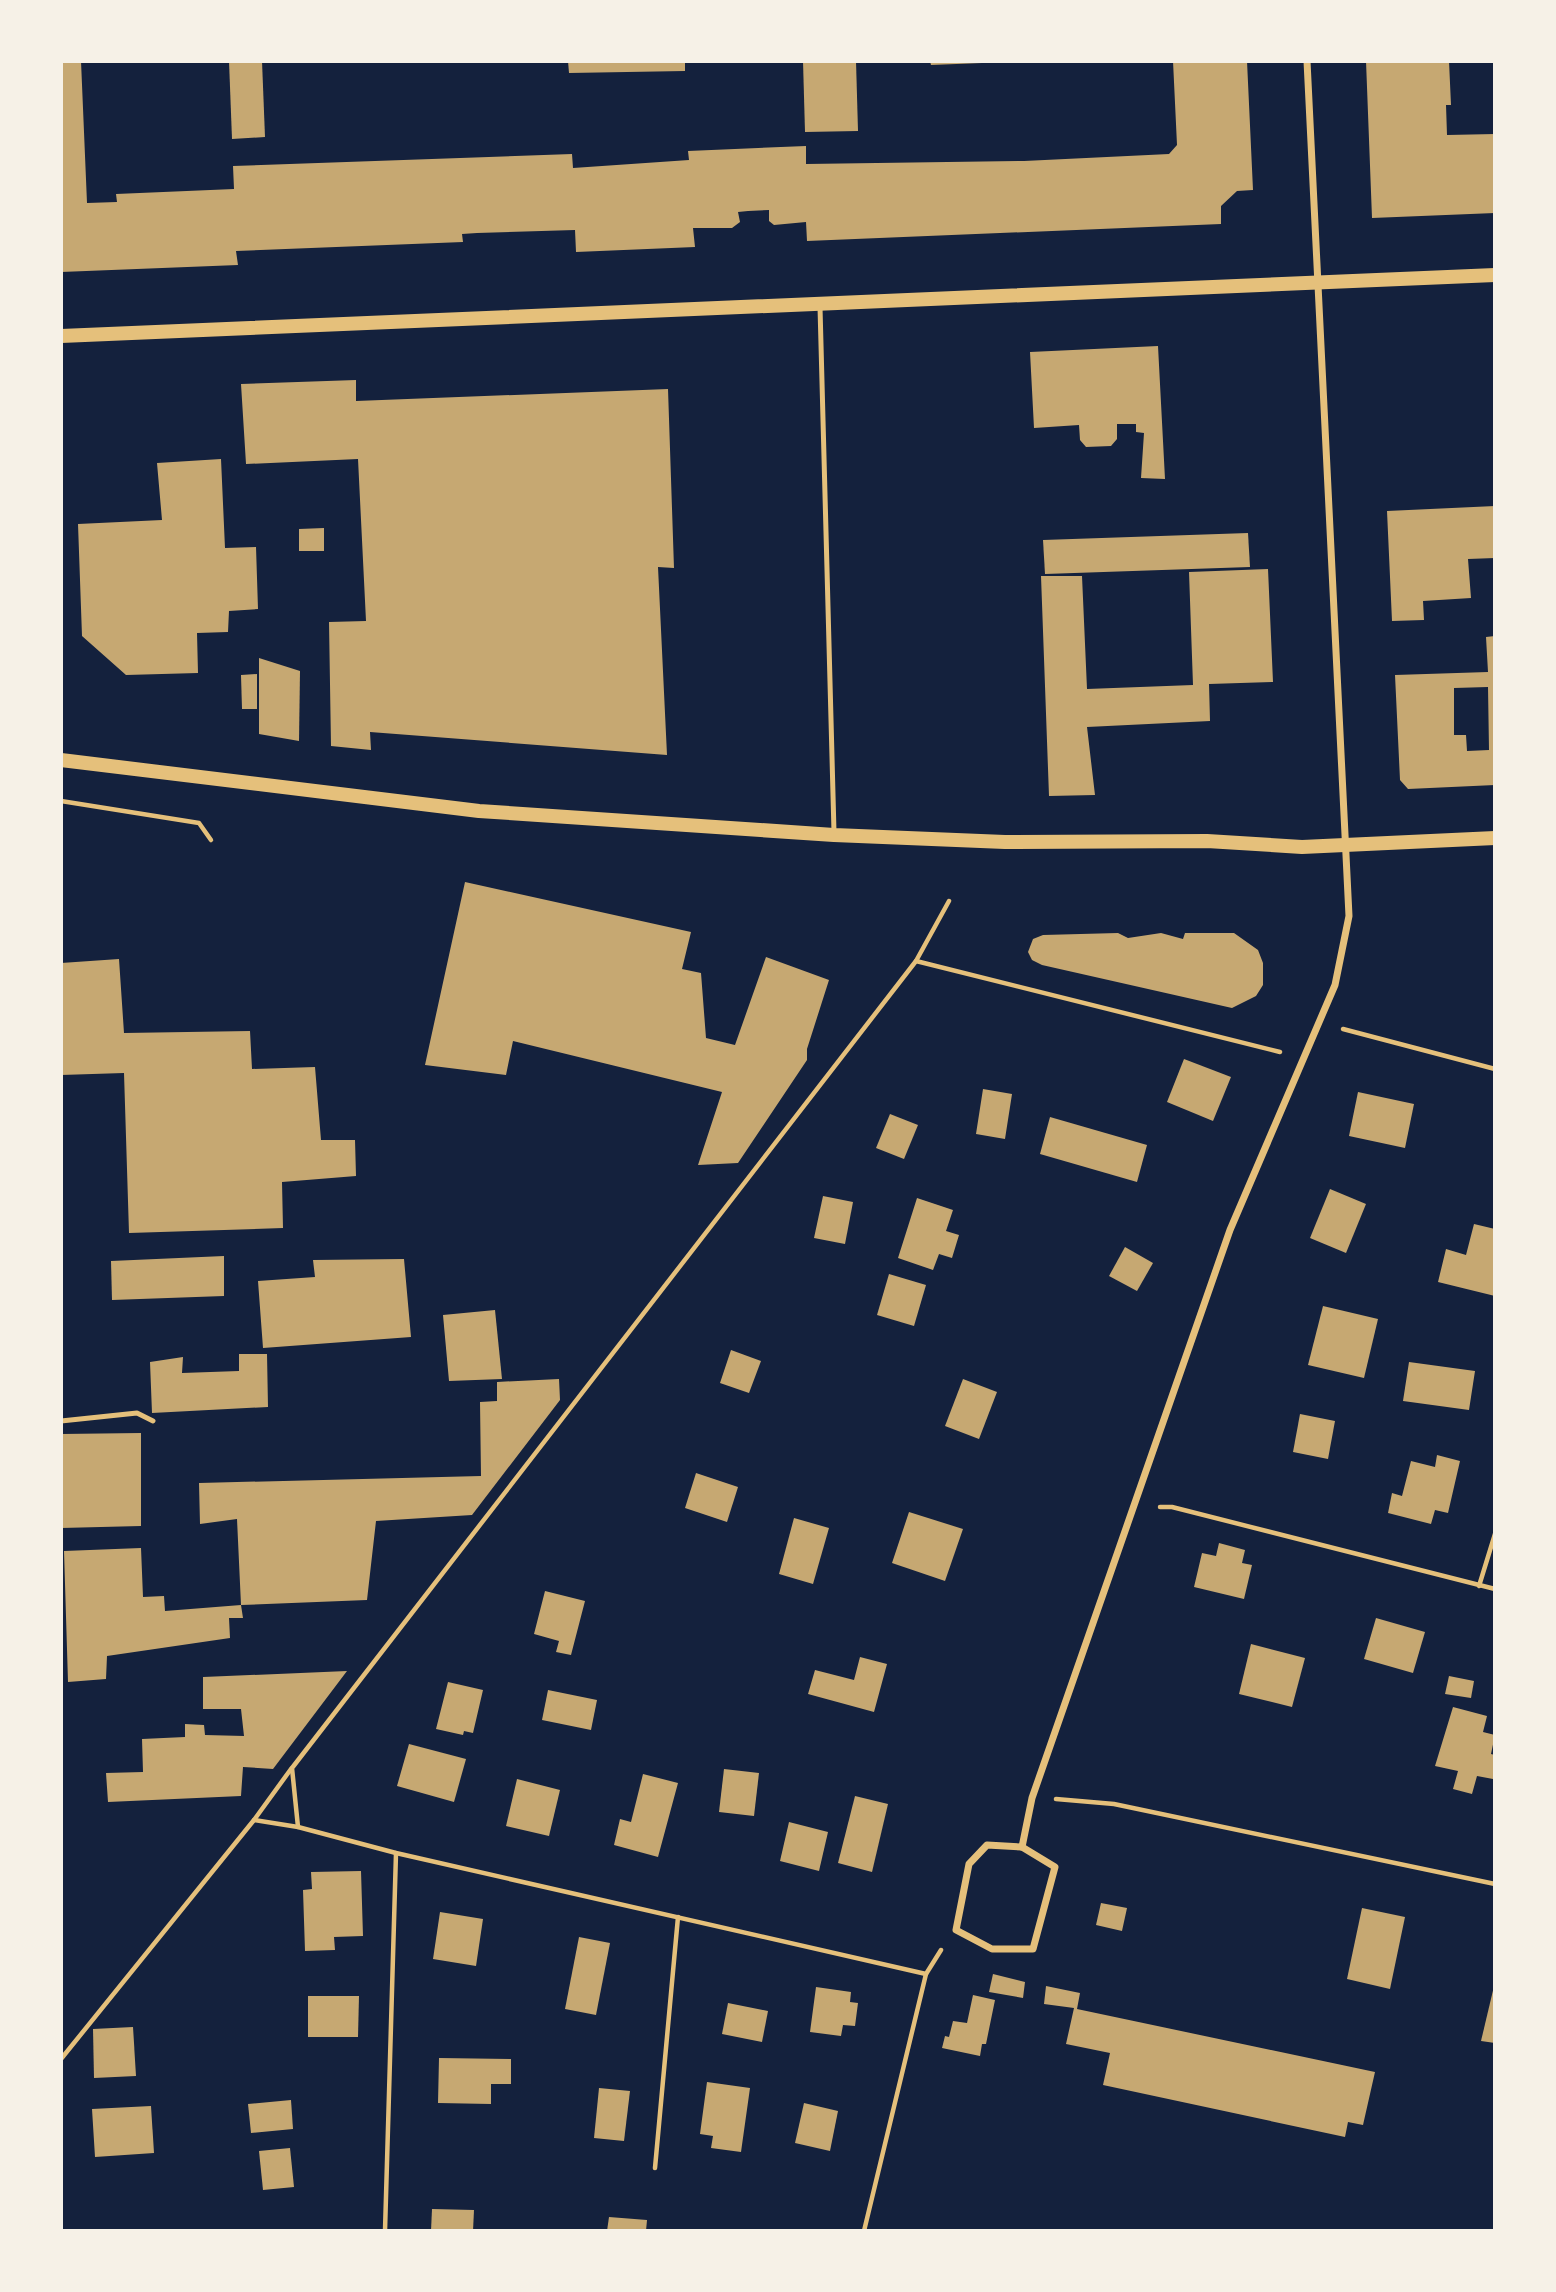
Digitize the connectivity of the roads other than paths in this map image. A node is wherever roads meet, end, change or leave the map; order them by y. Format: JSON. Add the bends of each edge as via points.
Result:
{"nodes":[{"id":1,"x":1307,"y":61,"type":"edge"},
{"id":2,"x":1495,"y":275,"type":"edge"},
{"id":3,"x":1316,"y":282,"type":"junction"},
{"id":4,"x":820,"y":303,"type":"junction"},
{"id":5,"x":61,"y":336,"type":"edge"},
{"id":6,"x":61,"y":760,"type":"edge"},
{"id":7,"x":834,"y":835,"type":"junction"},
{"id":8,"x":1495,"y":838,"type":"edge"},
{"id":9,"x":1346,"y":844,"type":"junction"},
{"id":10,"x":61,"y":1421,"type":"edge"},
{"id":11,"x":153,"y":1421,"type":"dead end"},
{"id":12,"x":1022,"y":1847,"type":"junction"}],
"edges":[{"from":1,"to":3,"type":"street"},
{"from":2,"to":3,"type":"main road"},
{"from":3,"to":4,"type":"main road"},
{"from":3,"to":9,"type":"street"},
{"from":4,"to":5,"type":"main road"},
{"from":4,"to":7,"type":"lane"},
{"from":6,"to":7,"type":"main road","via":[[479,811]]},
{"from":7,"to":9,"type":"main road","via":[[1005,842]]},
{"from":8,"to":9,"type":"main road"},
{"from":9,"to":12,"type":"street","via":[[1349,916],[1335,985],[1230,1230],[1032,1798]]},
{"from":10,"to":11,"type":"lane","via":[[137,1413]]},
{"from":12,"to":12,"type":"street","via":[[1055,1867],[1033,1948],[992,1949],[956,1930],[969,1864],[987,1845]]}]}
